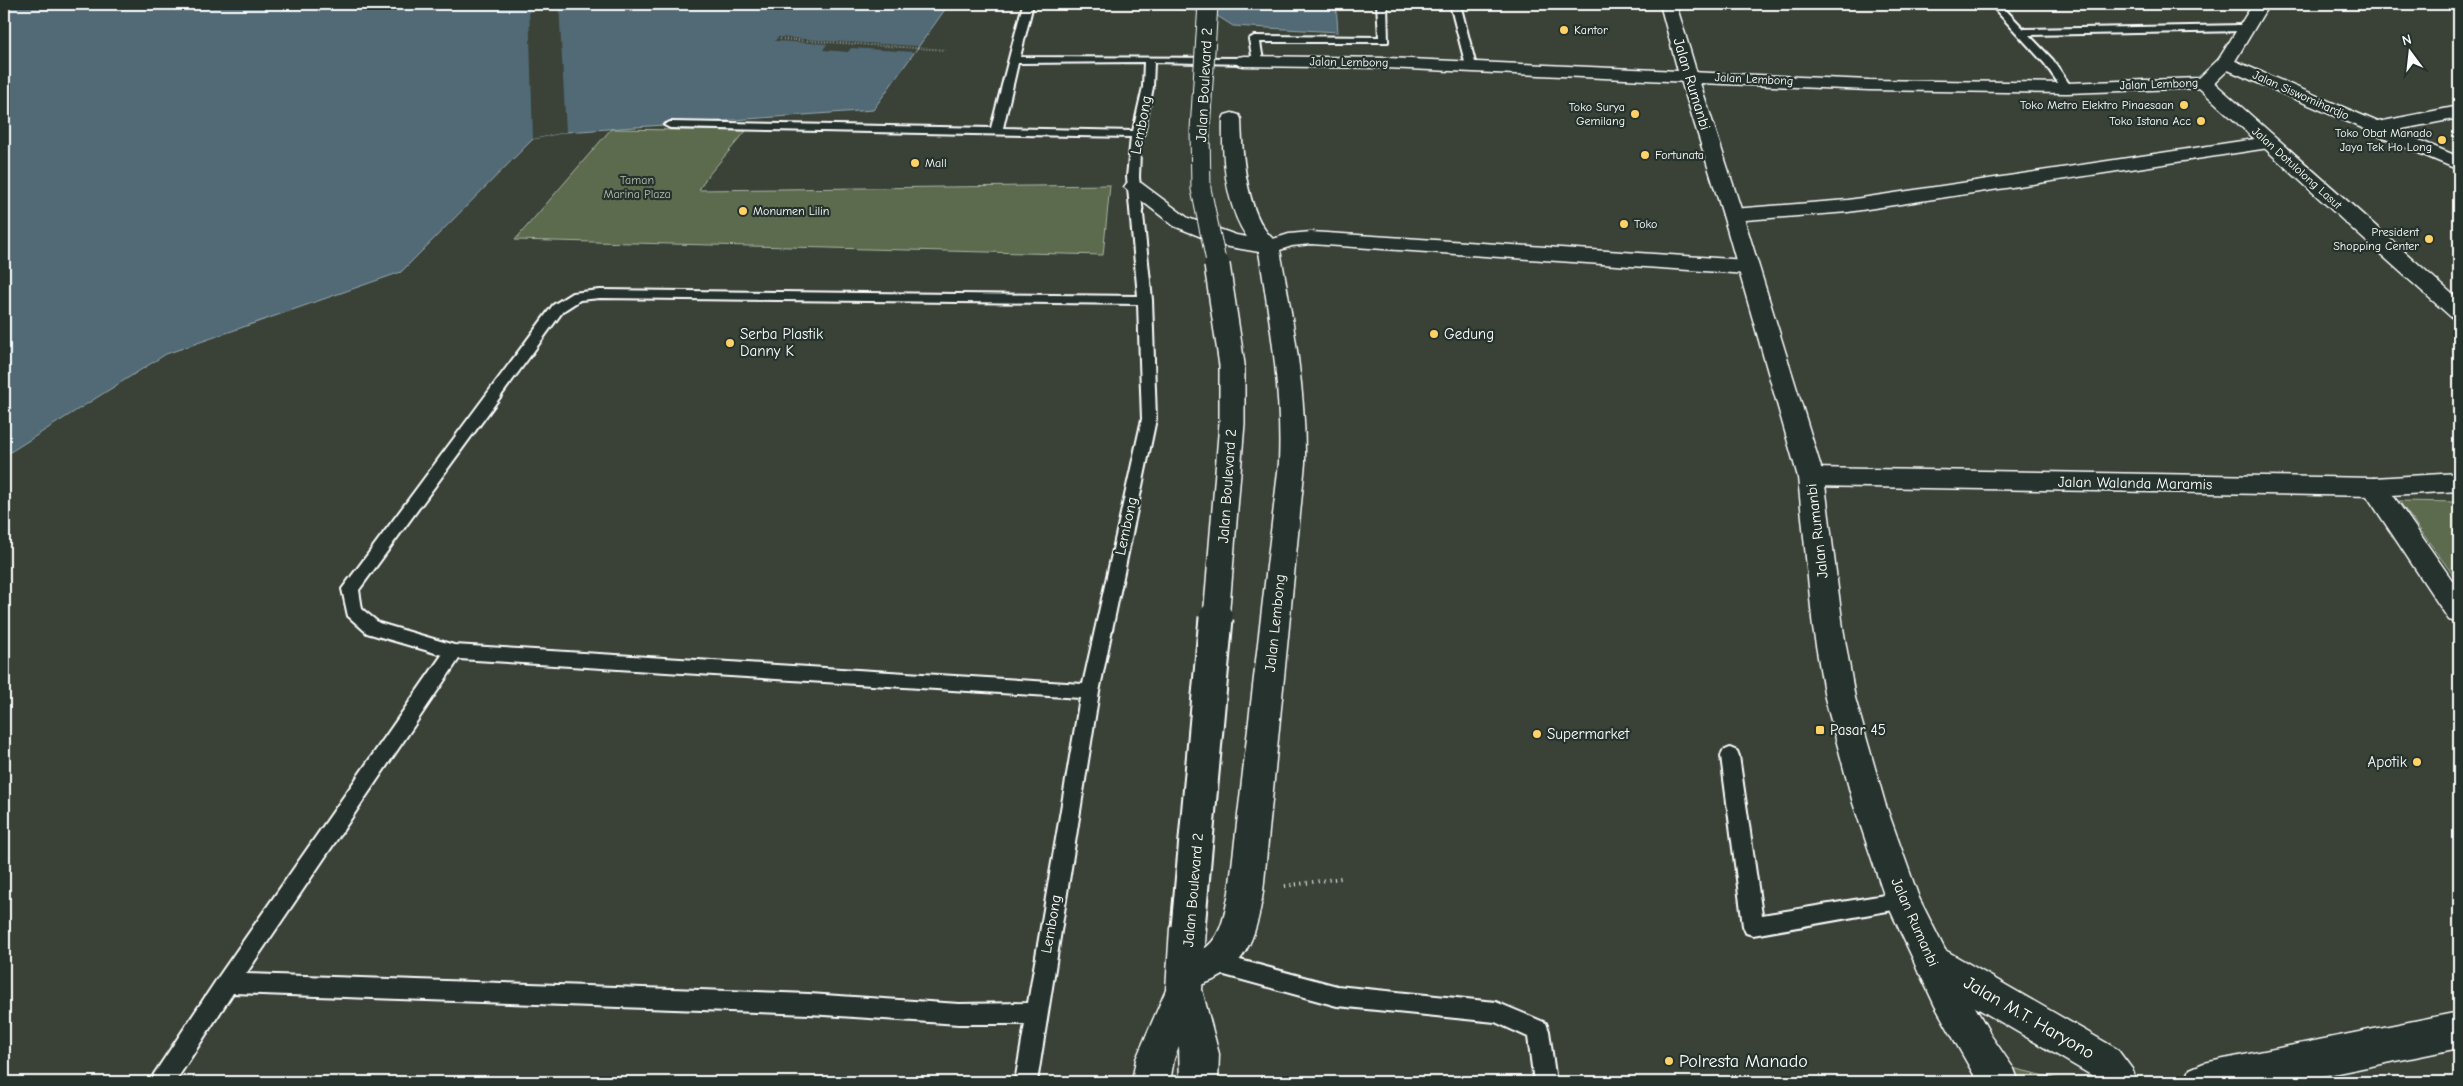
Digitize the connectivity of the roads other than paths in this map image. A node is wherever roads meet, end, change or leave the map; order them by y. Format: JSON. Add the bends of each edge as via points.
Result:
{"nodes":[{"id":1,"x":1028,"y":4,"type":"edge"},
{"id":2,"x":1208,"y":4,"type":"edge"},
{"id":3,"x":1382,"y":4,"type":"edge"},
{"id":4,"x":1455,"y":4,"type":"edge"},
{"id":5,"x":1668,"y":4,"type":"edge"},
{"id":6,"x":1995,"y":4,"type":"edge"},
{"id":7,"x":2261,"y":4,"type":"edge"},
{"id":8,"x":2245,"y":28,"type":"junction"},
{"id":9,"x":2022,"y":32,"type":"junction"},
{"id":10,"x":1149,"y":59,"type":"junction"},
{"id":11,"x":1014,"y":60,"type":"junction"},
{"id":12,"x":1251,"y":61,"type":"junction"},
{"id":13,"x":2226,"y":62,"type":"junction"},
{"id":14,"x":1471,"y":66,"type":"junction"},
{"id":15,"x":1689,"y":76,"type":"junction"},
{"id":16,"x":2204,"y":83,"type":"junction"},
{"id":17,"x":2067,"y":88,"type":"junction"},
{"id":18,"x":2459,"y":112,"type":"edge"},
{"id":19,"x":1232,"y":120,"type":"dead end"},
{"id":20,"x":670,"y":125,"type":"dead end"},
{"id":21,"x":2376,"y":128,"type":"junction"},
{"id":22,"x":996,"y":132,"type":"junction"},
{"id":23,"x":1137,"y":134,"type":"junction"},
{"id":24,"x":2268,"y":143,"type":"junction"},
{"id":25,"x":2459,"y":164,"type":"edge"},
{"id":26,"x":1134,"y":187,"type":"junction"},
{"id":27,"x":1733,"y":215,"type":"junction"},
{"id":28,"x":1269,"y":247,"type":"junction"},
{"id":29,"x":1747,"y":267,"type":"junction"},
{"id":30,"x":1145,"y":300,"type":"junction"},
{"id":31,"x":2459,"y":312,"type":"edge"},
{"id":32,"x":1811,"y":477,"type":"junction"},
{"id":33,"x":2459,"y":482,"type":"edge"},
{"id":34,"x":2374,"y":487,"type":"junction"},
{"id":35,"x":2459,"y":612,"type":"edge"},
{"id":36,"x":454,"y":652,"type":"junction"},
{"id":37,"x":1090,"y":692,"type":"junction"},
{"id":38,"x":1730,"y":756,"type":"dead end"},
{"id":39,"x":1903,"y":901,"type":"junction"},
{"id":40,"x":1932,"y":962,"type":"junction"},
{"id":41,"x":1195,"y":975,"type":"junction"},
{"id":42,"x":227,"y":983,"type":"junction"},
{"id":43,"x":1036,"y":1014,"type":"junction"},
{"id":44,"x":2459,"y":1030,"type":"edge"},
{"id":45,"x":162,"y":1082,"type":"edge"},
{"id":46,"x":1026,"y":1082,"type":"edge"},
{"id":47,"x":1151,"y":1082,"type":"edge"},
{"id":48,"x":1200,"y":1082,"type":"edge"},
{"id":49,"x":1544,"y":1082,"type":"edge"},
{"id":50,"x":2000,"y":1082,"type":"edge"},
{"id":51,"x":2118,"y":1082,"type":"edge"},
{"id":52,"x":2204,"y":1082,"type":"edge"}],
"edges":[{"from":1,"to":11,"type":"lane"},
{"from":2,"to":41,"type":"main road","name":"Jalan Boulevard 2","bridge":true,"via":[[1200,130],[1201,189],[1232,365],[1232,423],[1188,928]]},
{"from":3,"to":12,"type":"lane","via":[[1384,40],[1254,39]]},
{"from":4,"to":14,"type":"lane"},
{"from":5,"to":15,"type":"main road","name":"Jalan Rumanbi"},
{"from":6,"to":9,"type":"lane"},
{"from":7,"to":8,"type":"main road"},
{"from":8,"to":9,"type":"lane"},
{"from":8,"to":13,"type":"main road"},
{"from":9,"to":17,"type":"lane"},
{"from":10,"to":11,"type":"lane"},
{"from":10,"to":12,"type":"lane"},
{"from":10,"to":23,"type":"lane","name":"Lembong","via":[[1148,87]]},
{"from":11,"to":22,"type":"lane"},
{"from":12,"to":14,"type":"main road","name":"Jalan Lembong"},
{"from":13,"to":16,"type":"main road"},
{"from":13,"to":21,"type":"main road","name":"Jalan Siswomihardjo"},
{"from":14,"to":15,"type":"main road","name":"Jalan Lembong"},
{"from":15,"to":17,"type":"main road","name":"Jalan Lembong","via":[[1869,85]]},
{"from":15,"to":27,"type":"main road","name":"Jalan Rumanbi"},
{"from":16,"to":17,"type":"main road","name":"Jalan Lembong"},
{"from":16,"to":24,"type":"main road","name":"Jalan Dotulolong Lasut"},
{"from":18,"to":21,"type":"main road"},
{"from":19,"to":28,"type":"main road","via":[[1237,178],[1248,221]]},
{"from":20,"to":22,"type":"lane"},
{"from":21,"to":25,"type":"main road","name":"Jalan Siswomihardjo"},
{"from":22,"to":23,"type":"lane"},
{"from":23,"to":26,"type":"lane","name":"Lembong"},
{"from":24,"to":27,"type":"main road","via":[[1848,206]]},
{"from":24,"to":31,"type":"main road","name":"Jalan Dotulolong Lasut"},
{"from":26,"to":28,"type":"main road","via":[[1181,222],[1232,241]]},
{"from":26,"to":30,"type":"lane","name":"Lembong"},
{"from":27,"to":29,"type":"main road","name":"Jalan Rumanbi"},
{"from":28,"to":29,"type":"main road","via":[[1289,240],[1311,238]]},
{"from":28,"to":41,"type":"main road","name":"Jalan Lembong","via":[[1287,353],[1292,464],[1244,904],[1234,939]]},
{"from":29,"to":32,"type":"main road","name":"Jalan Rumanbi"},
{"from":30,"to":36,"type":"lane","via":[[577,296],[558,308],[350,589],[354,612],[373,628]]},
{"from":30,"to":37,"type":"lane","name":"Lembong","via":[[1149,419]]},
{"from":32,"to":34,"type":"main road","name":"Jalan Walanda Maramis"},
{"from":32,"to":39,"type":"main road","name":"Jalan Rumanbi","via":[[1828,628],[1840,698],[1869,803]]},
{"from":33,"to":34,"type":"main road","name":"Jalan Walanda Maramis"},
{"from":34,"to":35,"type":"main road"},
{"from":36,"to":37,"type":"lane"},
{"from":36,"to":42,"type":"lane"},
{"from":37,"to":43,"type":"lane","name":"Lembong"},
{"from":38,"to":39,"type":"lane","via":[[1753,926]]},
{"from":39,"to":40,"type":"main road","name":"Jalan Rumanbi"},
{"from":40,"to":50,"type":"main road","name":"Jalan Rumanbi"},
{"from":40,"to":51,"type":"main road","name":"Jalan M.T. Haryono","via":[[2104,1062]]},
{"from":41,"to":47,"type":"main road","via":[[1154,1059]]},
{"from":41,"to":48,"type":"main road"},
{"from":41,"to":49,"type":"lane","via":[[1337,996],[1496,1012],[1538,1030]]},
{"from":42,"to":43,"type":"lane","via":[[809,1004],[959,1014]]},
{"from":42,"to":45,"type":"lane"},
{"from":43,"to":46,"type":"lane","name":"Lembong"},
{"from":44,"to":52,"type":"main road"}]}
